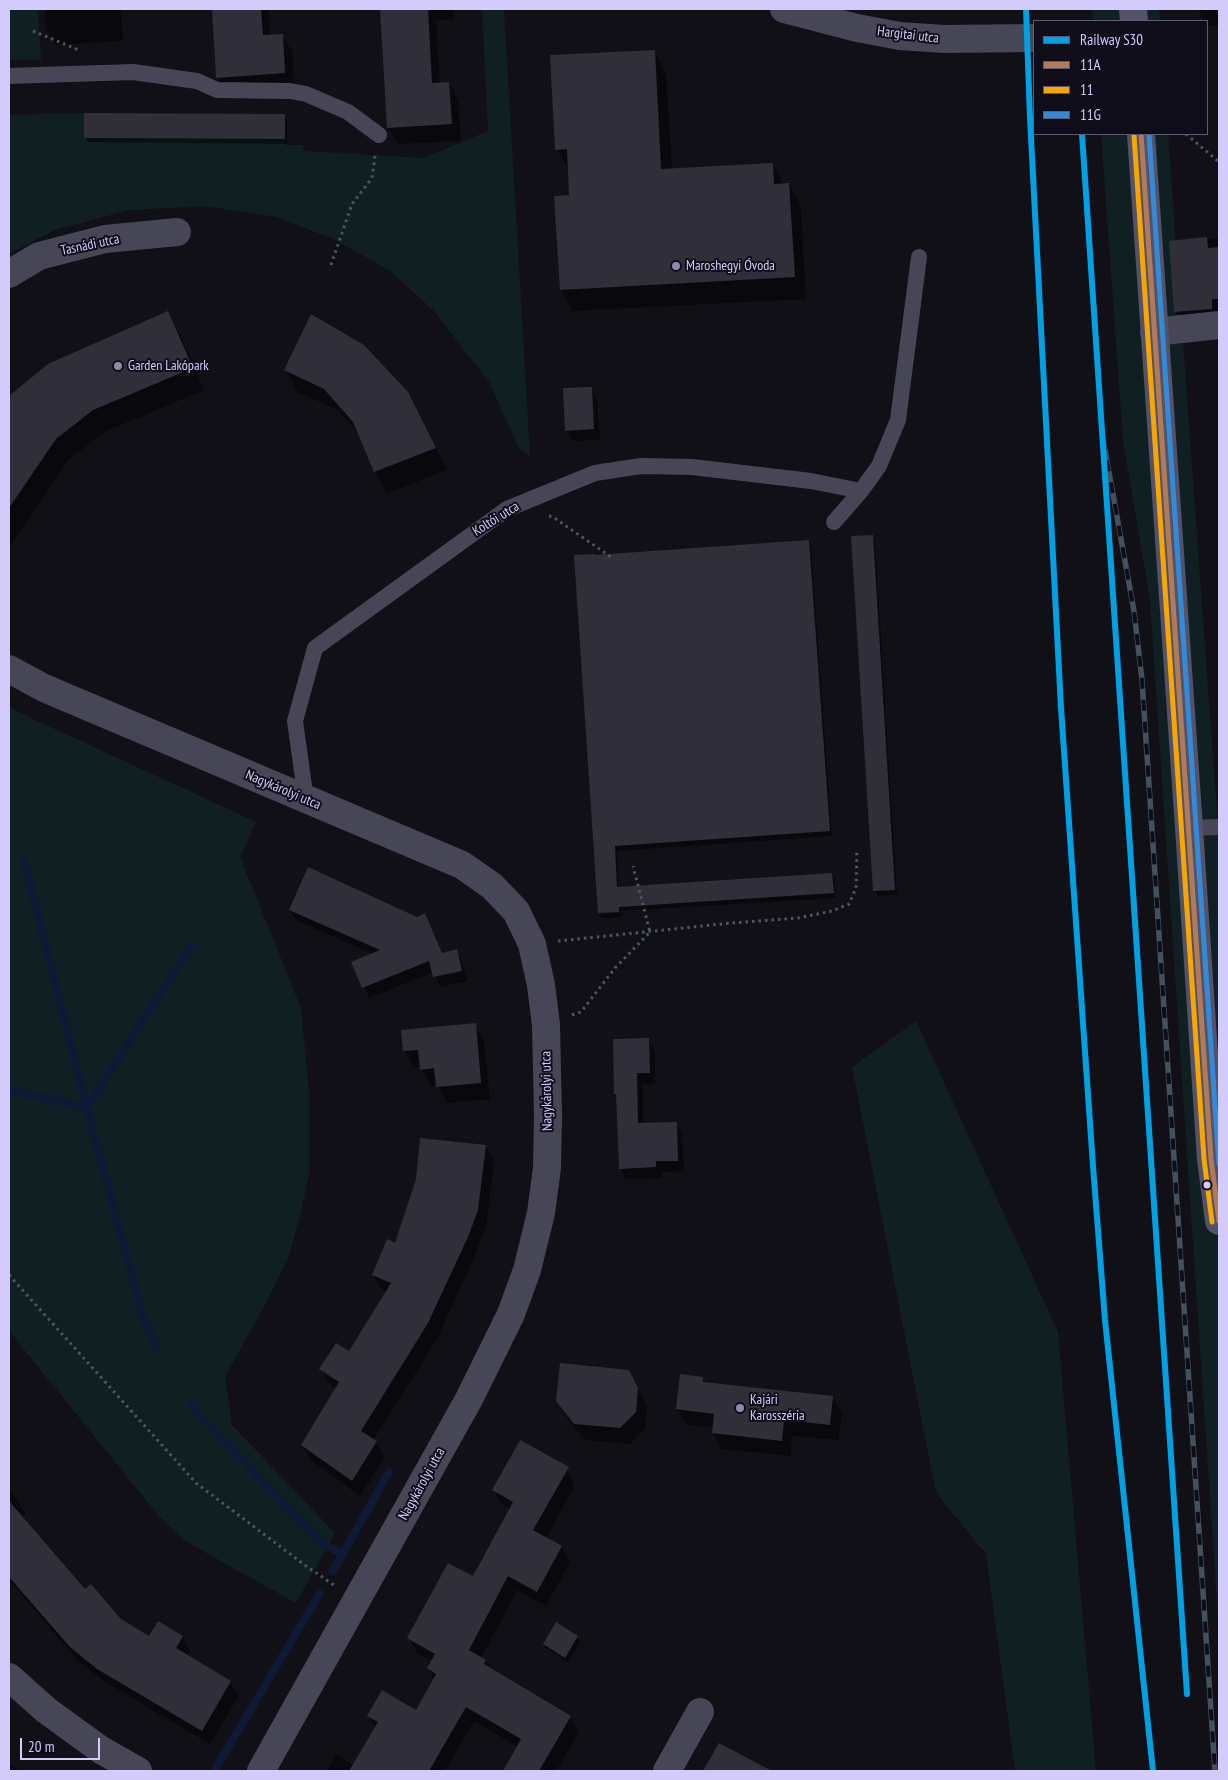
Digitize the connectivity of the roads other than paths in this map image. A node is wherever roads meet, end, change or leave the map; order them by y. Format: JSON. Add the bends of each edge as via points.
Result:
{"nodes":[{"id":1,"x":784,"y":9,"type":"edge"},
{"id":2,"x":858,"y":18,"type":"edge"},
{"id":3,"x":1033,"y":38,"type":"edge"},
{"id":4,"x":9,"y":76,"type":"edge"},
{"id":5,"x":379,"y":135,"type":"road end"},
{"id":6,"x":1141,"y":135,"type":"edge"},
{"id":7,"x":177,"y":232,"type":"dead end"},
{"id":8,"x":919,"y":257,"type":"dead end"},
{"id":9,"x":9,"y":274,"type":"edge"},
{"id":10,"x":1219,"y":325,"type":"edge"},
{"id":11,"x":1154,"y":332,"type":"junction"},
{"id":12,"x":860,"y":491,"type":"junction"},
{"id":13,"x":834,"y":522,"type":"dead end"},
{"id":14,"x":9,"y":669,"type":"edge"},
{"id":15,"x":306,"y":800,"type":"junction"},
{"id":16,"x":1219,"y":827,"type":"edge"},
{"id":17,"x":1189,"y":828,"type":"junction"},
{"id":18,"x":1219,"y":1215,"type":"edge"},
{"id":19,"x":9,"y":1677,"type":"edge"},
{"id":20,"x":700,"y":1712,"type":"dead end"},
{"id":21,"x":138,"y":1771,"type":"edge"},
{"id":22,"x":261,"y":1771,"type":"edge"},
{"id":23,"x":667,"y":1771,"type":"edge"}],
"edges":[{"from":1,"to":2,"type":"street","name":"Hargitai utca"},
{"from":2,"to":3,"type":"street","name":"Hargitai utca","via":[[900,36]]},
{"from":4,"to":5,"type":"lane","via":[[133,72],[197,81],[217,90],[290,91],[306,94],[348,112]]},
{"from":6,"to":11,"type":"street"},
{"from":7,"to":9,"type":"street","name":"Tasnádi utca","via":[[105,239],[39,256]]},
{"from":8,"to":12,"type":"lane","via":[[898,420],[879,466]]},
{"from":10,"to":11,"type":"street"},
{"from":11,"to":17,"type":"street"},
{"from":12,"to":13,"type":"lane"},
{"from":12,"to":15,"type":"lane","name":"Koltói utca","via":[[811,481],[692,467],[641,466],[595,473],[507,509],[315,648],[294,721]]},
{"from":14,"to":15,"type":"street","name":"Nagykárolyi utca","via":[[44,688]]},
{"from":15,"to":22,"type":"street","name":"Nagykárolyi utca","via":[[462,865],[492,886],[516,912],[532,944],[546,1026],[547,1168],[541,1213],[527,1270],[511,1314],[469,1399]]},
{"from":16,"to":17,"type":"lane"},
{"from":17,"to":18,"type":"street","via":[[1211,1159]]},
{"from":19,"to":21,"type":"street","via":[[46,1710],[101,1750]]},
{"from":20,"to":23,"type":"street"}]}
